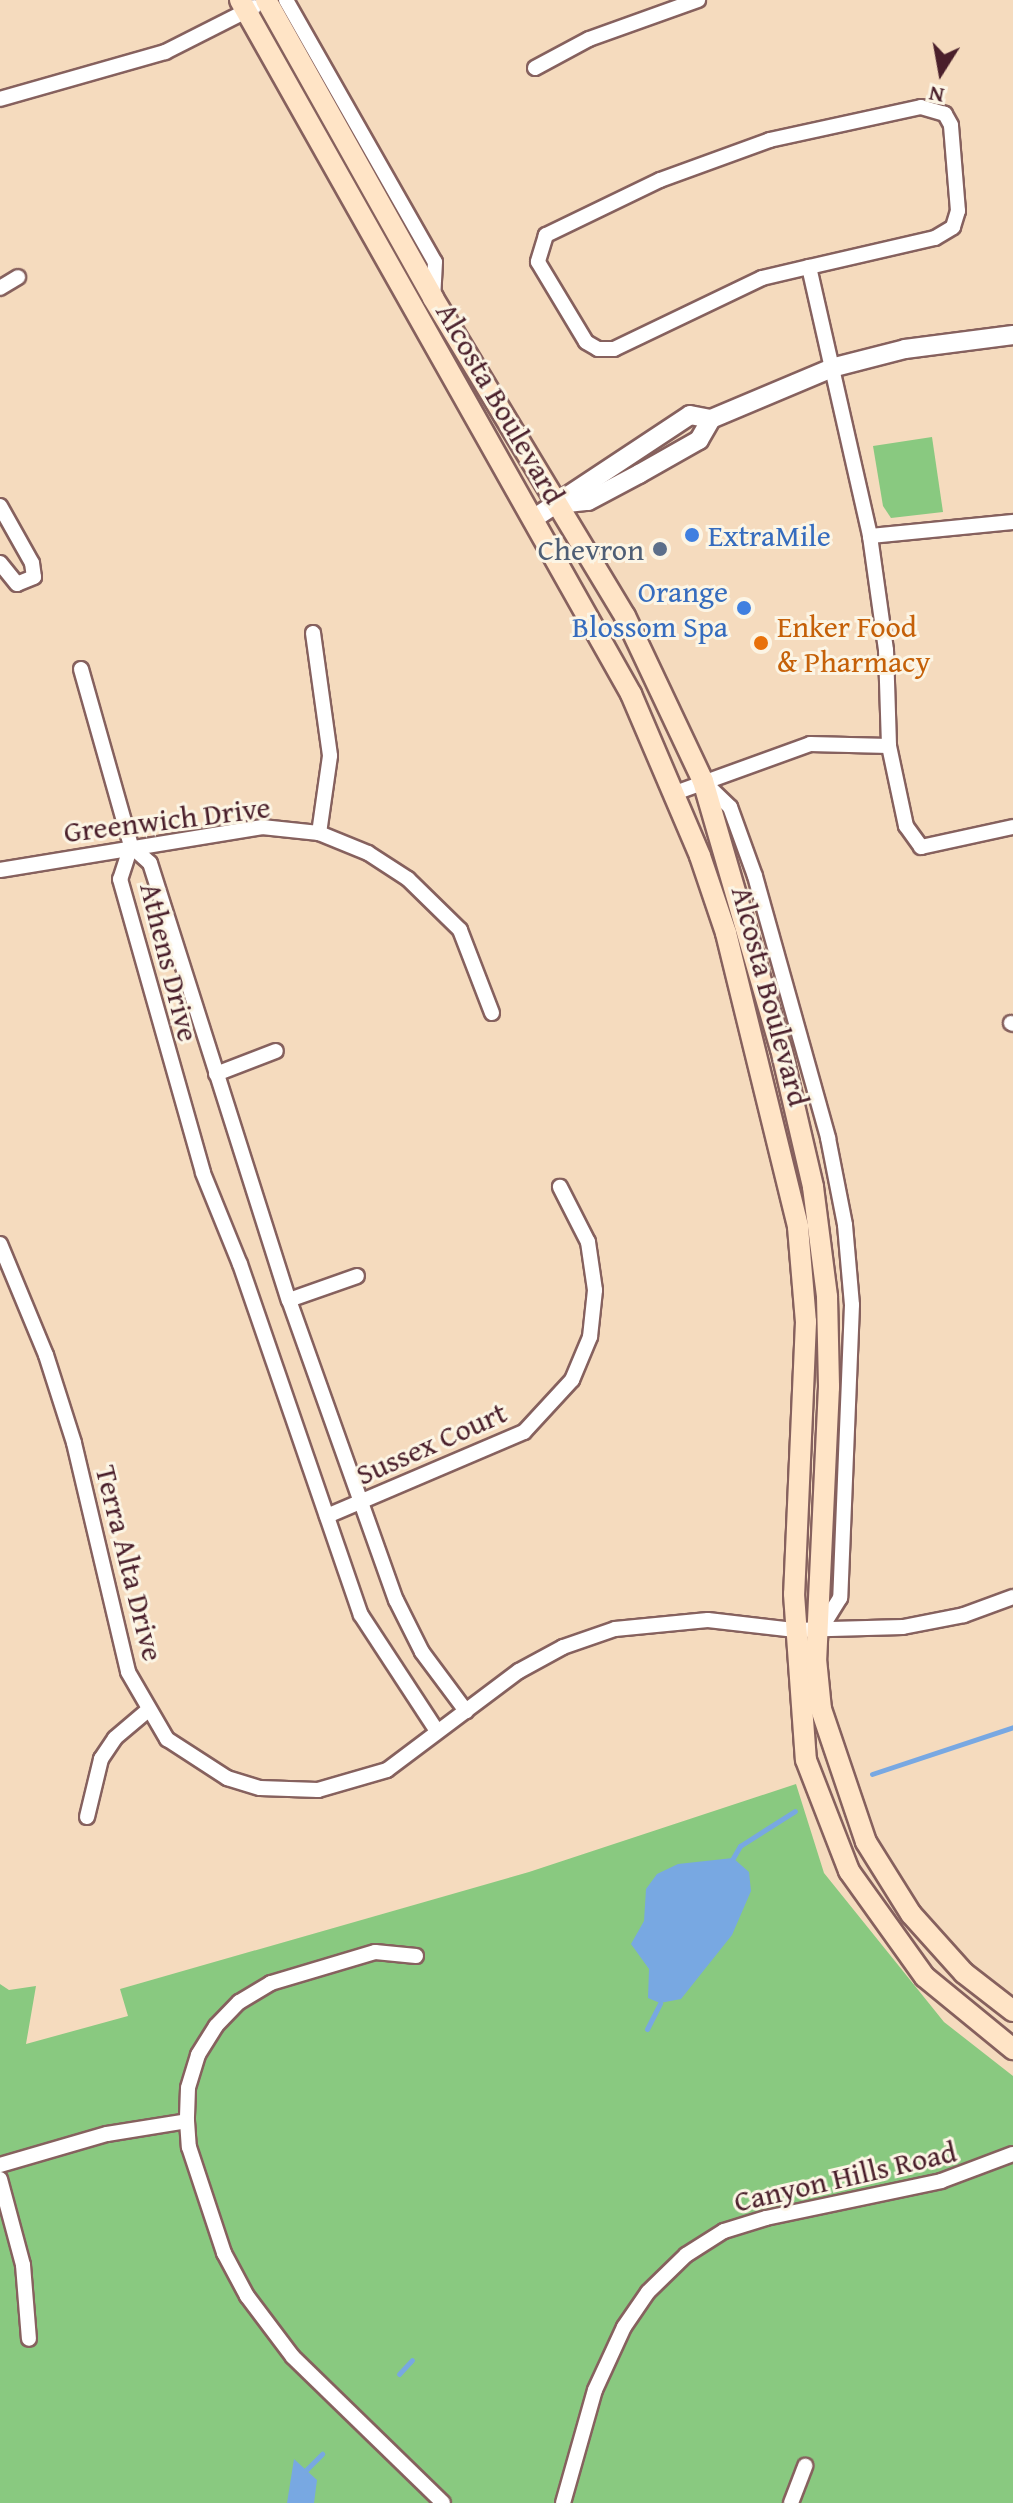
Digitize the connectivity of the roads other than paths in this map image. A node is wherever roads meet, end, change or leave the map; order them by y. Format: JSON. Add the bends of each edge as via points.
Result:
{"nodes":[{"id":1,"x":265,"y":0,"type":"edge"},
{"id":2,"x":286,"y":0,"type":"edge"},
{"id":3,"x":698,"y":0,"type":"edge"},
{"id":4,"x":243,"y":6,"type":"edge"},
{"id":5,"x":535,"y":68,"type":"dead end"},
{"id":6,"x":0,"y":99,"type":"edge"},
{"id":7,"x":809,"y":267,"type":"junction"},
{"id":8,"x":18,"y":277,"type":"dead end"},
{"id":9,"x":0,"y":288,"type":"edge"},
{"id":10,"x":433,"y":298,"type":"junction"},
{"id":11,"x":1013,"y":335,"type":"edge"},
{"id":12,"x":835,"y":367,"type":"junction"},
{"id":13,"x":711,"y":419,"type":"junction"},
{"id":14,"x":558,"y":504,"type":"junction"},
{"id":15,"x":0,"y":506,"type":"edge"},
{"id":16,"x":533,"y":519,"type":"junction"},
{"id":17,"x":1013,"y":522,"type":"edge"},
{"id":18,"x":870,"y":536,"type":"junction"},
{"id":19,"x":0,"y":563,"type":"edge"},
{"id":20,"x":313,"y":633,"type":"dead end"},
{"id":21,"x":81,"y":669,"type":"dead end"},
{"id":22,"x":889,"y":746,"type":"junction"},
{"id":23,"x":703,"y":781,"type":"junction"},
{"id":24,"x":675,"y":793,"type":"junction"},
{"id":25,"x":1013,"y":827,"type":"edge"},
{"id":26,"x":319,"y":833,"type":"junction"},
{"id":27,"x":131,"y":846,"type":"junction"},
{"id":28,"x":0,"y":870,"type":"edge"},
{"id":29,"x":492,"y":1013,"type":"dead end"},
{"id":30,"x":276,"y":1051,"type":"dead end"},
{"id":31,"x":216,"y":1074,"type":"junction"},
{"id":32,"x":560,"y":1187,"type":"dead end"},
{"id":33,"x":0,"y":1244,"type":"edge"},
{"id":34,"x":357,"y":1276,"type":"dead end"},
{"id":35,"x":289,"y":1300,"type":"junction"},
{"id":36,"x":359,"y":1503,"type":"junction"},
{"id":37,"x":327,"y":1516,"type":"junction"},
{"id":38,"x":1013,"y":1597,"type":"edge"},
{"id":39,"x":795,"y":1630,"type":"junction"},
{"id":40,"x":820,"y":1630,"type":"junction"},
{"id":41,"x":147,"y":1711,"type":"junction"},
{"id":42,"x":466,"y":1711,"type":"junction"},
{"id":43,"x":437,"y":1731,"type":"junction"},
{"id":44,"x":87,"y":1817,"type":"dead end"},
{"id":45,"x":416,"y":1956,"type":"dead end"},
{"id":46,"x":1013,"y":2011,"type":"edge"},
{"id":47,"x":1013,"y":2049,"type":"edge"},
{"id":48,"x":187,"y":2121,"type":"junction"},
{"id":49,"x":1013,"y":2154,"type":"edge"},
{"id":50,"x":0,"y":2165,"type":"edge"},
{"id":51,"x":0,"y":2179,"type":"edge"},
{"id":52,"x":29,"y":2339,"type":"dead end"},
{"id":53,"x":805,"y":2466,"type":"dead end"},
{"id":54,"x":443,"y":2503,"type":"edge"},
{"id":55,"x":563,"y":2503,"type":"edge"},
{"id":56,"x":791,"y":2503,"type":"edge"}],
"edges":[{"from":1,"to":4,"type":"street"},
{"from":1,"to":10,"type":"main road","name":"Alcosta Boulevard"},
{"from":2,"to":10,"type":"street","name":"Alcosta Boulevard","via":[[435,262]]},
{"from":3,"to":5,"type":"street","via":[[589,39]]},
{"from":4,"to":6,"type":"street","via":[[165,52]]},
{"from":4,"to":16,"type":"main road","name":"Alcosta Boulevard"},
{"from":7,"to":7,"type":"street","via":[[762,278],[614,349],[598,349],[586,342],[538,262],[546,235],[673,175],[770,140],[921,107],[945,114],[951,125],[958,211],[953,227],[935,238]]},
{"from":7,"to":12,"type":"street"},
{"from":8,"to":9,"type":"street"},
{"from":10,"to":14,"type":"main road","name":"Alcosta Boulevard"},
{"from":11,"to":12,"type":"street","via":[[905,349]]},
{"from":12,"to":13,"type":"street"},
{"from":12,"to":18,"type":"street"},
{"from":13,"to":14,"type":"street","via":[[699,440],[639,474],[588,501]]},
{"from":13,"to":14,"type":"street","via":[[690,415],[669,426],[578,485]]},
{"from":14,"to":16,"type":"street"},
{"from":14,"to":23,"type":"main road","name":"Alcosta Boulevard","via":[[625,616]]},
{"from":15,"to":19,"type":"street","via":[[32,563],[34,577],[17,584]]},
{"from":16,"to":24,"type":"main road","name":"Alcosta Boulevard","via":[[631,694]]},
{"from":17,"to":18,"type":"street"},
{"from":18,"to":22,"type":"street","via":[[886,650]]},
{"from":20,"to":26,"type":"street","via":[[330,756]]},
{"from":21,"to":27,"type":"street"},
{"from":22,"to":23,"type":"street","via":[[810,744]]},
{"from":22,"to":25,"type":"street","via":[[906,826],[921,847]]},
{"from":23,"to":24,"type":"street"},
{"from":23,"to":40,"type":"main road","name":"Alcosta Boulevard","via":[[781,1049],[815,1203],[827,1297],[829,1387]]},
{"from":24,"to":39,"type":"main road","name":"Alcosta Boulevard","via":[[726,933],[798,1227],[806,1322]]},
{"from":26,"to":27,"type":"street","name":"Greenwich Drive","via":[[262,827]]},
{"from":26,"to":29,"type":"street","name":"Greenwich Drive","via":[[368,853],[408,879],[460,930]]},
{"from":27,"to":28,"type":"street","name":"Greenwich Drive"},
{"from":27,"to":31,"type":"street","name":"Athens Drive","via":[[150,863]]},
{"from":27,"to":37,"type":"street","name":"Athens Drive","via":[[120,879],[177,1092]]},
{"from":30,"to":31,"type":"street"},
{"from":31,"to":35,"type":"street","name":"Athens Drive"},
{"from":32,"to":36,"type":"street","name":"Sussex Court","via":[[588,1242],[595,1290],[590,1337],[572,1380],[524,1432]]},
{"from":33,"to":41,"type":"street","name":"Terra Alta Drive","via":[[46,1355],[74,1443],[121,1648]]},
{"from":34,"to":35,"type":"street"},
{"from":35,"to":36,"type":"street","name":"Athens Drive"},
{"from":36,"to":37,"type":"street","name":"Sussex Court"},
{"from":36,"to":42,"type":"street","name":"Athens Drive","via":[[407,1629]]},
{"from":37,"to":43,"type":"street","name":"Athens Drive","via":[[361,1615]]},
{"from":38,"to":40,"type":"street","name":"Terra Alta Drive","via":[[964,1615],[903,1627]]},
{"from":39,"to":40,"type":"street","name":"Terra Alta Drive"},
{"from":39,"to":42,"type":"street","name":"Terra Alta Drive","via":[[708,1620],[615,1629],[563,1647],[519,1671]]},
{"from":39,"to":47,"type":"main road","name":"Alcosta Boulevard","via":[[806,1760],[849,1871],[925,1977]]},
{"from":40,"to":46,"type":"main road","name":"Alcosta Boulevard","via":[[821,1709],[866,1842],[911,1914],[964,1973]]},
{"from":41,"to":43,"type":"street","name":"Terra Alta Drive","via":[[167,1739],[194,1760],[260,1788],[318,1790],[387,1770]]},
{"from":41,"to":44,"type":"street","via":[[115,1738],[101,1759]]},
{"from":42,"to":43,"type":"street","name":"Terra Alta Drive"},
{"from":45,"to":48,"type":"street","via":[[375,1952],[271,1983],[239,2002],[198,2055],[188,2088]]},
{"from":48,"to":50,"type":"street","via":[[107,2134]]},
{"from":48,"to":54,"type":"street","via":[[189,2147],[224,2253],[247,2296],[293,2357]]},
{"from":49,"to":55,"type":"street","name":"Canyon Hills Road","via":[[941,2181],[766,2218],[724,2231],[686,2255],[648,2292],[624,2327],[595,2390]]},
{"from":51,"to":52,"type":"street","via":[[23,2265]]},
{"from":53,"to":56,"type":"street"}]}
